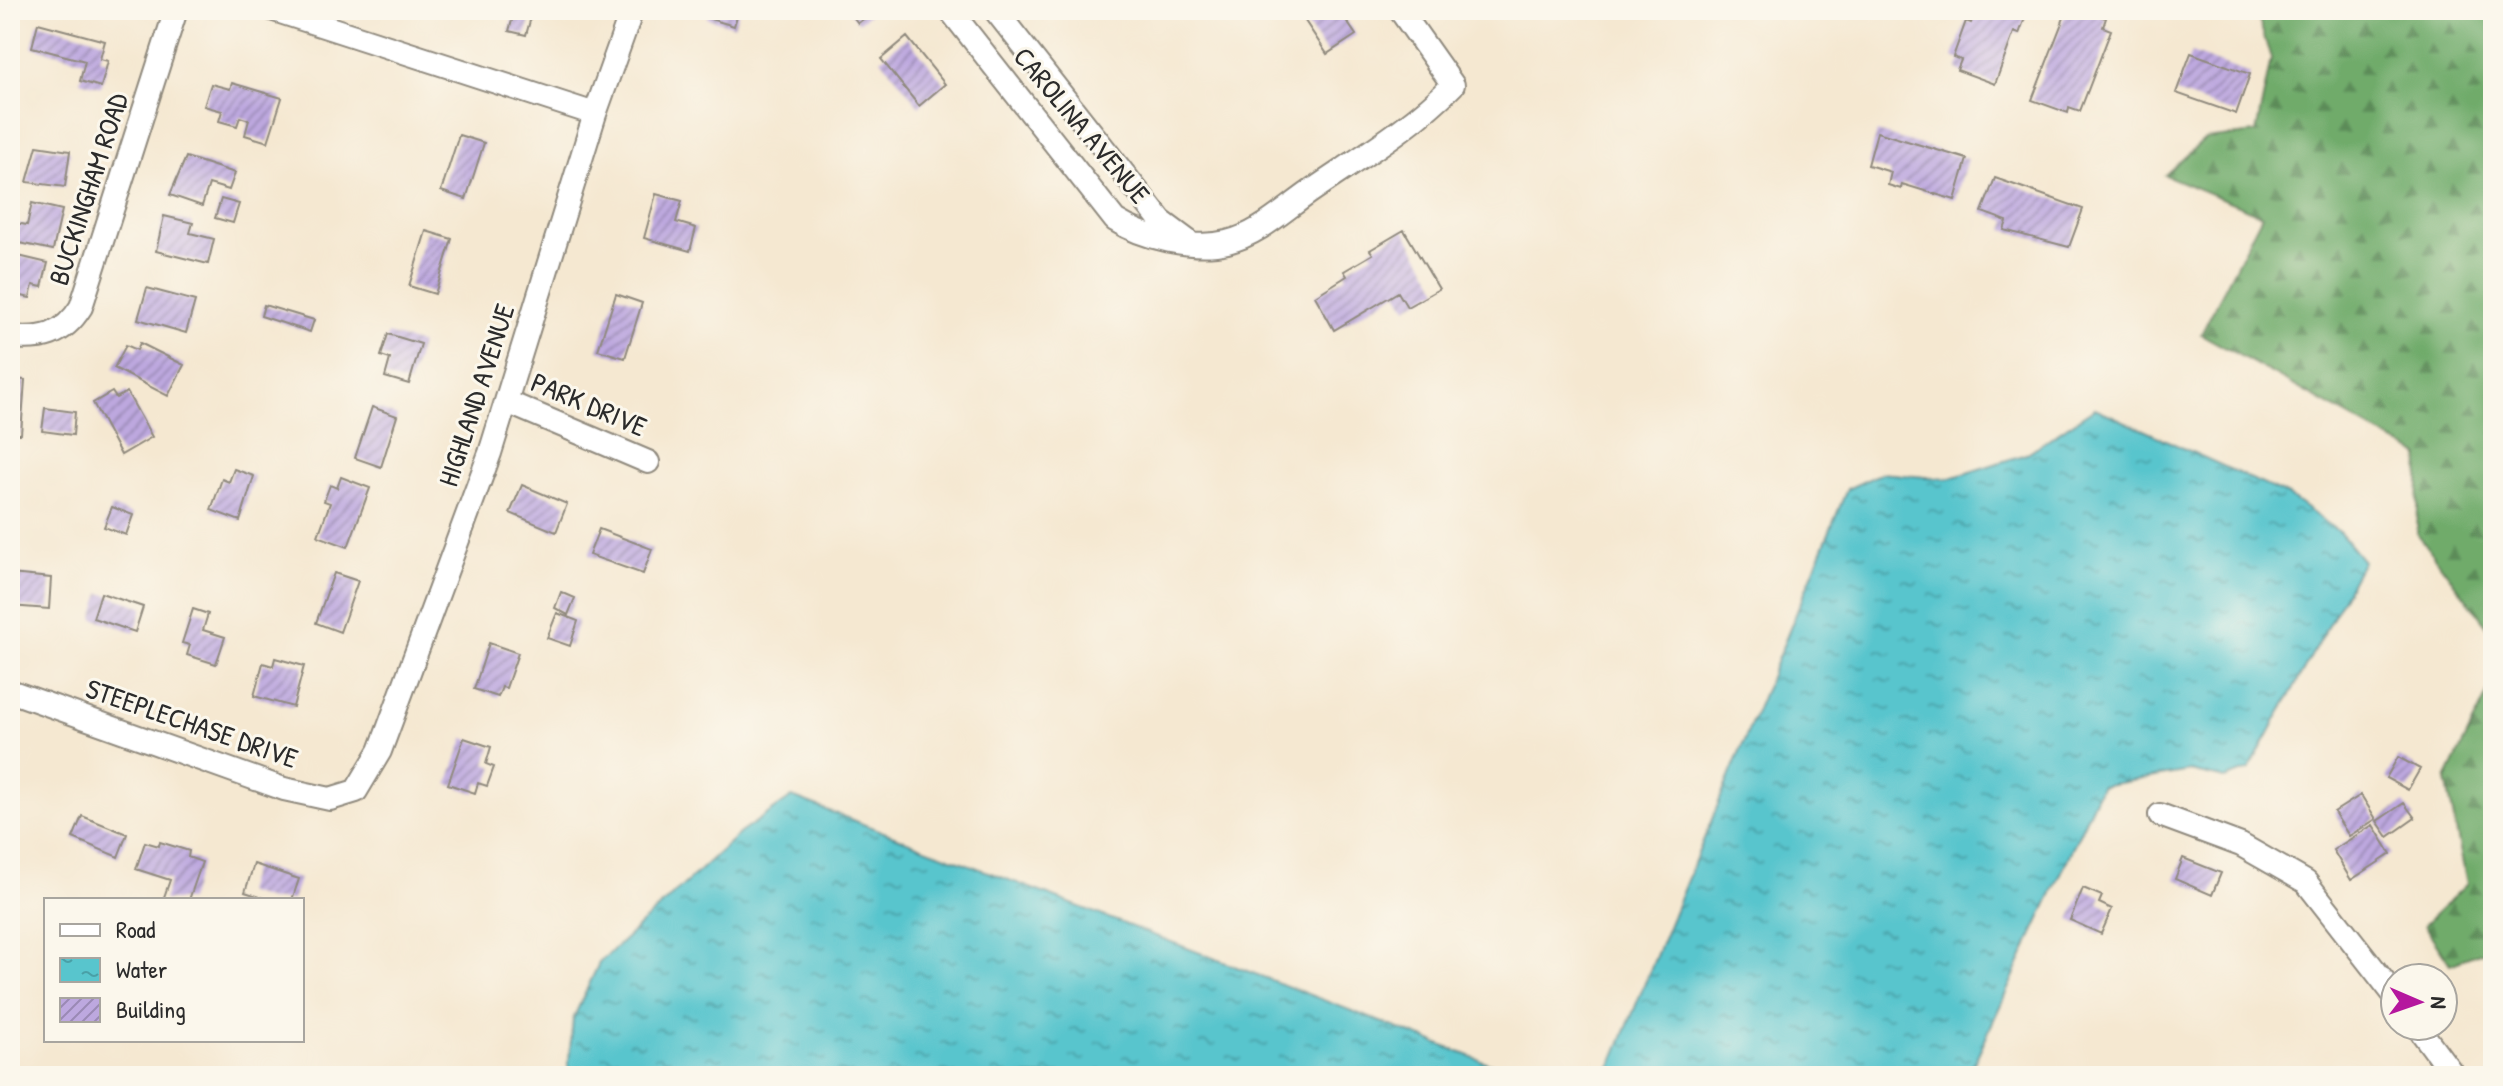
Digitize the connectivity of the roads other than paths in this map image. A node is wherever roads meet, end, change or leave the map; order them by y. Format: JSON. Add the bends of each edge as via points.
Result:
{"nodes":[{"id":1,"x":176,"y":10,"type":"edge"},
{"id":2,"x":274,"y":10,"type":"edge"},
{"id":3,"x":632,"y":10,"type":"edge"},
{"id":4,"x":950,"y":10,"type":"edge"},
{"id":5,"x":995,"y":10,"type":"edge"},
{"id":6,"x":1400,"y":10,"type":"edge"},
{"id":7,"x":595,"y":114,"type":"junction"},
{"id":8,"x":1189,"y":241,"type":"junction"},
{"id":9,"x":10,"y":337,"type":"edge"},
{"id":10,"x":507,"y":402,"type":"junction"},
{"id":11,"x":648,"y":462,"type":"dead end"},
{"id":12,"x":10,"y":691,"type":"edge"},
{"id":13,"x":356,"y":791,"type":"joint"},
{"id":14,"x":2160,"y":815,"type":"dead end"},
{"id":15,"x":2379,"y":976,"type":"edge"},
{"id":16,"x":2429,"y":1042,"type":"edge"},
{"id":17,"x":2454,"y":1076,"type":"edge"}],
"edges":[{"from":1,"to":9,"type":"street","name":"BUCKINGHAM ROAD","via":[[81,307],[62,331],[48,337]]},
{"from":2,"to":7,"type":"street"},
{"from":3,"to":7,"type":"street","name":"HIGHLAND AVENUE"},
{"from":4,"to":8,"type":"street","name":"CAROLINA AVENUE","via":[[1115,220],[1137,235]]},
{"from":5,"to":8,"type":"street","name":"CAROLINA AVENUE","via":[[1161,221]]},
{"from":6,"to":8,"type":"street","name":"CAROLINA AVENUE","via":[[1453,85],[1422,115],[1253,231],[1224,243]]},
{"from":7,"to":10,"type":"street","name":"HIGHLAND AVENUE"},
{"from":10,"to":11,"type":"street","name":"PARK DRIVE"},
{"from":10,"to":13,"type":"street","name":"HIGHLAND AVENUE","via":[[380,751]]},
{"from":12,"to":13,"type":"street","name":"STEEPLECHASE DRIVE","via":[[284,789],[330,799]]},
{"from":14,"to":15,"type":"street","via":[[2241,845],[2306,882]]},
{"from":16,"to":17,"type":"street"}]}
